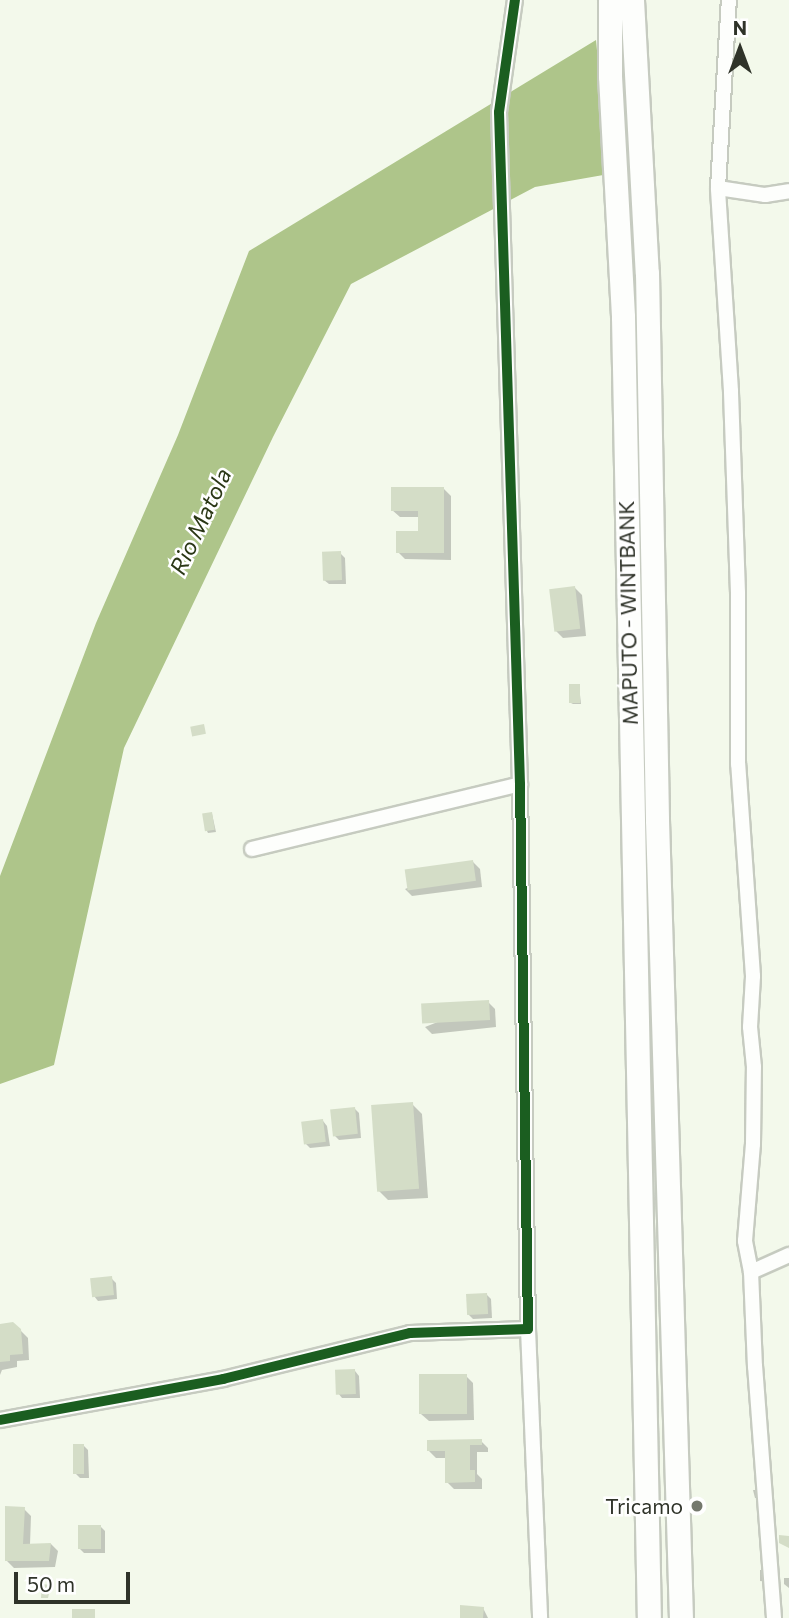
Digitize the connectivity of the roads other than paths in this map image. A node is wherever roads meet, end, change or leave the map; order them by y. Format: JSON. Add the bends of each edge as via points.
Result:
{"nodes":[{"id":1,"x":515,"y":0,"type":"edge"},
{"id":2,"x":610,"y":0,"type":"edge"},
{"id":3,"x":632,"y":0,"type":"edge"},
{"id":4,"x":729,"y":0,"type":"edge"},
{"id":5,"x":718,"y":188,"type":"junction"},
{"id":6,"x":789,"y":191,"type":"edge"},
{"id":7,"x":520,"y":784,"type":"junction"},
{"id":8,"x":252,"y":849,"type":"dead end"},
{"id":9,"x":789,"y":1255,"type":"edge"},
{"id":10,"x":751,"y":1272,"type":"junction"},
{"id":11,"x":528,"y":1329,"type":"junction"},
{"id":12,"x":0,"y":1420,"type":"edge"},
{"id":13,"x":540,"y":1618,"type":"edge"},
{"id":14,"x":649,"y":1618,"type":"edge"},
{"id":15,"x":681,"y":1618,"type":"edge"},
{"id":16,"x":774,"y":1618,"type":"edge"}],
"edges":[{"from":1,"to":7,"type":"street","via":[[499,112]]},
{"from":2,"to":14,"type":"highway","name":"MAPUTO - WINTBANK","via":[[622,286]]},
{"from":3,"to":15,"type":"highway","name":"MAPUTO - WINTBANK","via":[[648,284],[657,820]]},
{"from":4,"to":5,"type":"street"},
{"from":5,"to":6,"type":"street","via":[[765,195]]},
{"from":5,"to":10,"type":"street","via":[[731,391],[738,764],[753,976],[753,1144],[745,1241]]},
{"from":7,"to":8,"type":"street"},
{"from":7,"to":11,"type":"street"},
{"from":9,"to":10,"type":"street"},
{"from":10,"to":16,"type":"street"},
{"from":11,"to":12,"type":"street","via":[[410,1334],[223,1380]]},
{"from":11,"to":13,"type":"street"}]}
